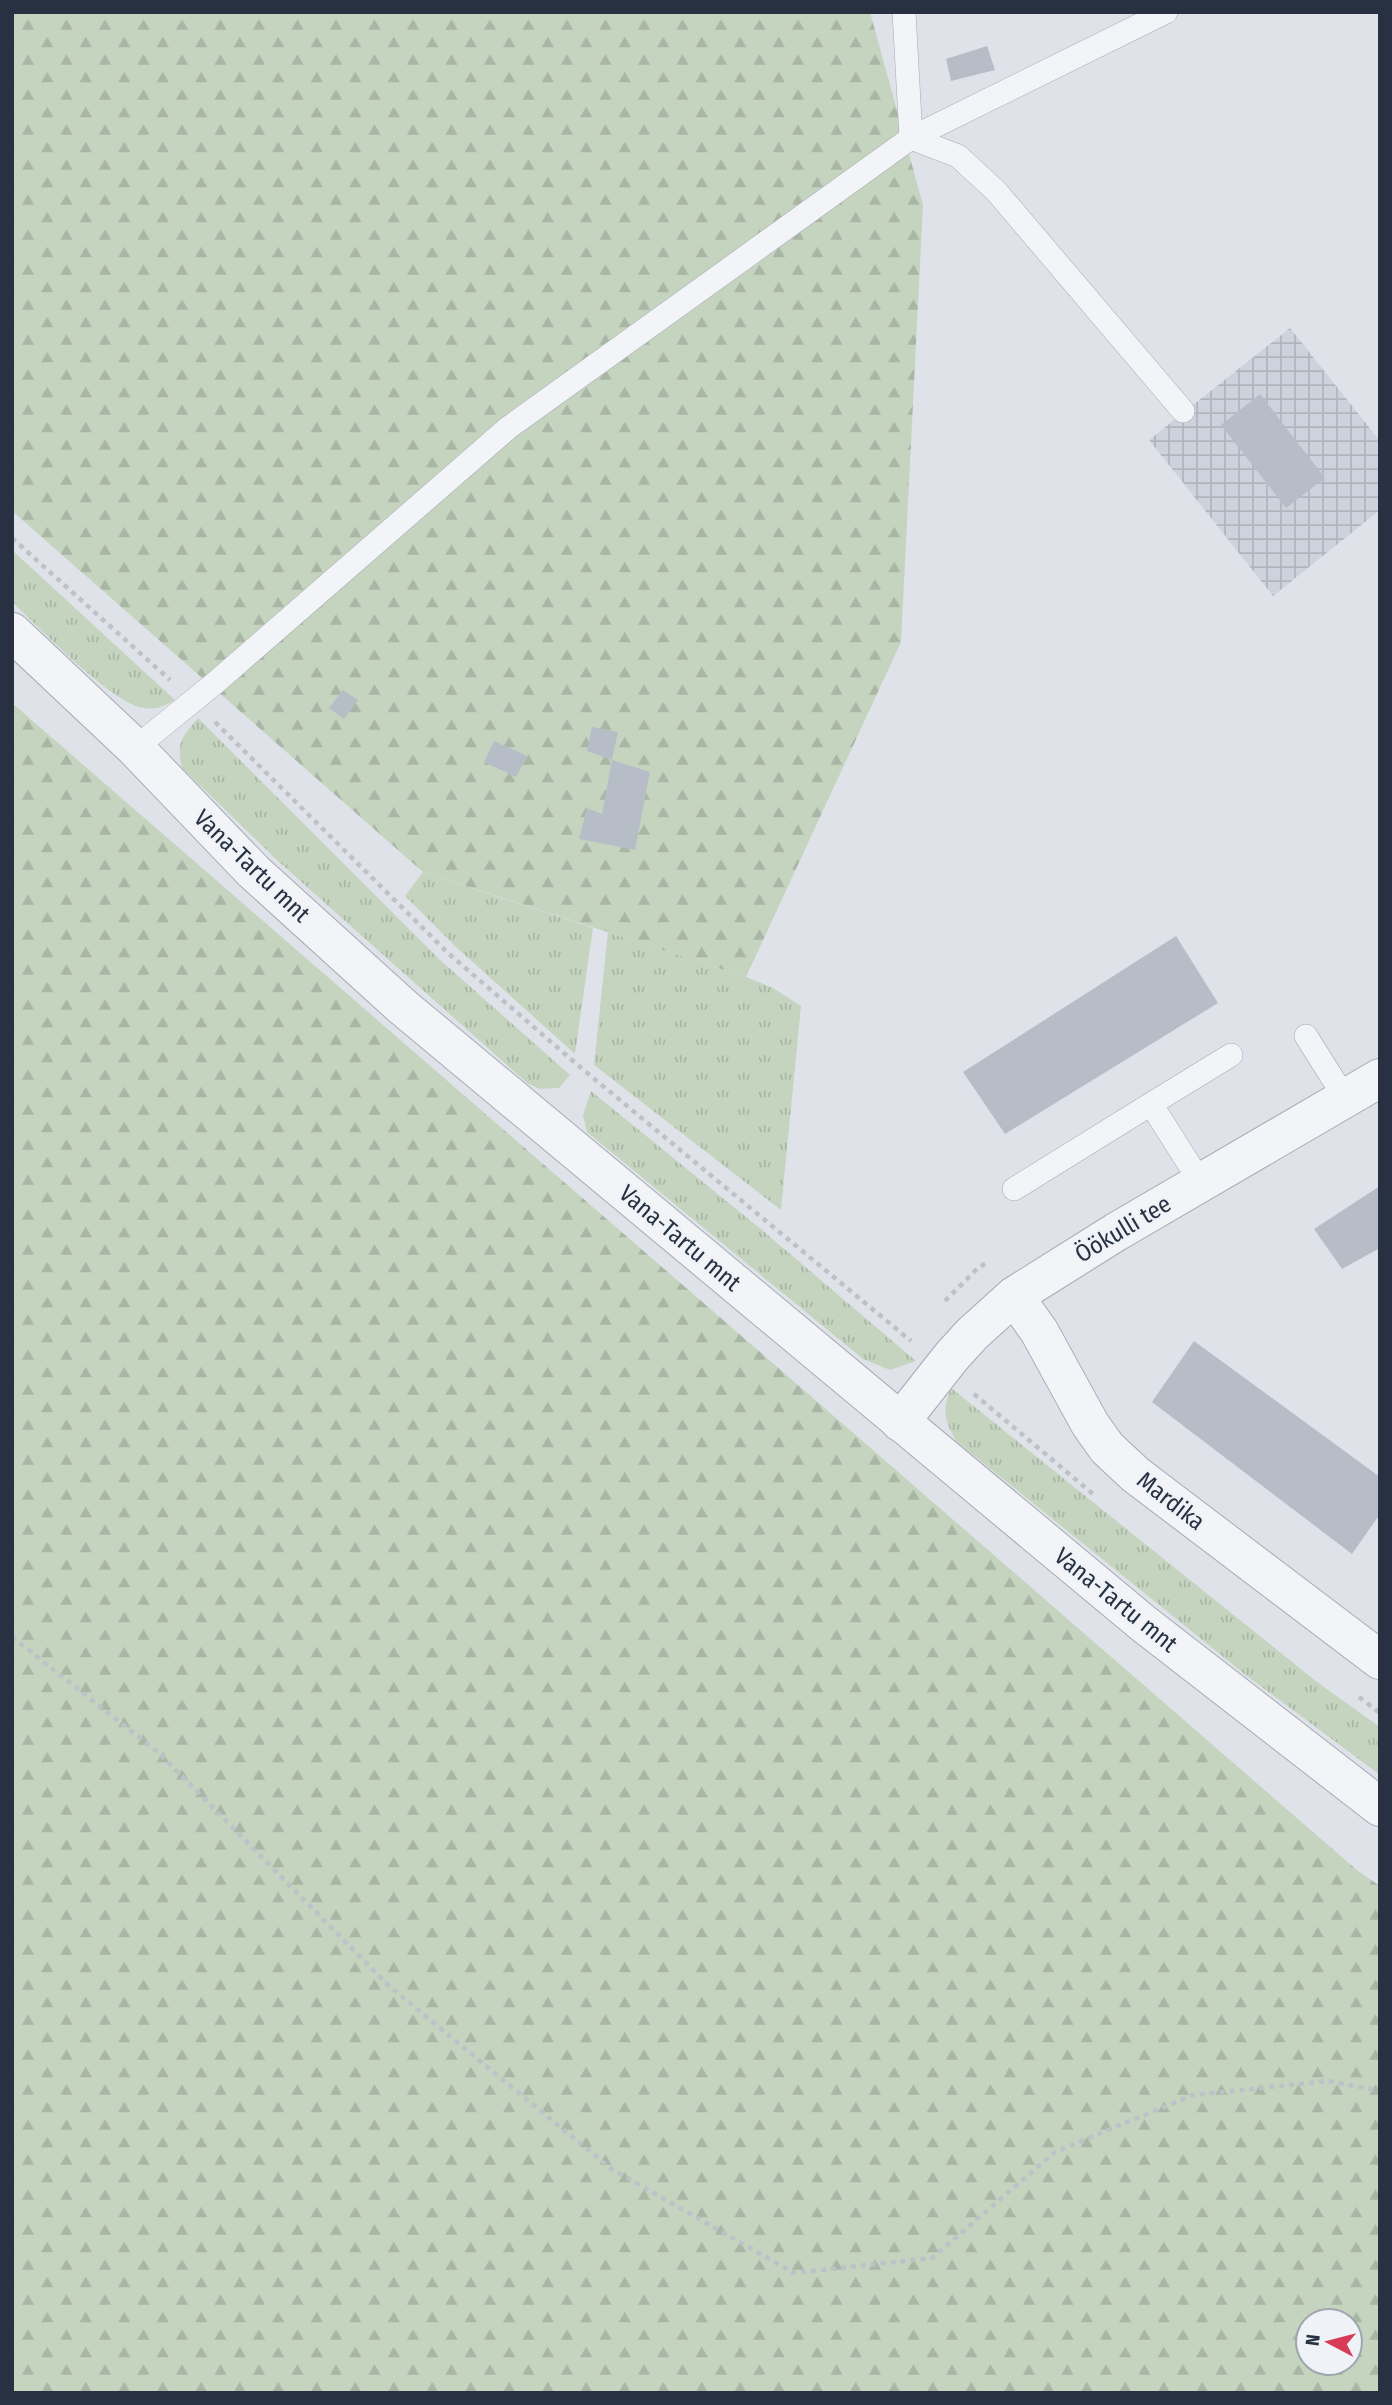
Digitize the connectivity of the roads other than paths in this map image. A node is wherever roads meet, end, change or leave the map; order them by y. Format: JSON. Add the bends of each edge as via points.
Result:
{"nodes":[{"id":1,"x":904,"y":12,"type":"edge"},
{"id":2,"x":1166,"y":12,"type":"edge"},
{"id":3,"x":911,"y":138,"type":"junction"},
{"id":4,"x":1183,"y":411,"type":"dead end"},
{"id":5,"x":12,"y":632,"type":"edge"},
{"id":6,"x":135,"y":748,"type":"junction"},
{"id":7,"x":1306,"y":1036,"type":"dead end"},
{"id":8,"x":1231,"y":1055,"type":"dead end"},
{"id":9,"x":1380,"y":1078,"type":"edge"},
{"id":10,"x":1345,"y":1098,"type":"junction"},
{"id":11,"x":1152,"y":1104,"type":"junction"},
{"id":12,"x":1201,"y":1182,"type":"junction"},
{"id":13,"x":1014,"y":1189,"type":"dead end"},
{"id":14,"x":1014,"y":1296,"type":"junction"},
{"id":15,"x":900,"y":1422,"type":"junction"},
{"id":16,"x":1380,"y":1660,"type":"edge"},
{"id":17,"x":1380,"y":1807,"type":"edge"}],
"edges":[{"from":1,"to":3,"type":"lane"},
{"from":2,"to":3,"type":"lane"},
{"from":3,"to":4,"type":"lane","via":[[958,156],[996,191]]},
{"from":3,"to":6,"type":"lane","via":[[508,428]]},
{"from":5,"to":6,"type":"street","name":"Vana-Tartu mnt"},
{"from":6,"to":15,"type":"street","name":"Vana-Tartu mnt","via":[[253,871],[404,1008]]},
{"from":7,"to":10,"type":"lane"},
{"from":8,"to":11,"type":"lane"},
{"from":9,"to":10,"type":"street","name":"Öökulli tee"},
{"from":10,"to":12,"type":"street","name":"Öökulli tee"},
{"from":11,"to":12,"type":"lane"},
{"from":11,"to":13,"type":"lane"},
{"from":12,"to":14,"type":"street","name":"Öökulli tee"},
{"from":14,"to":15,"type":"street","name":"Öökulli tee","via":[[952,1356]]},
{"from":14,"to":16,"type":"street","name":"Mardika","via":[[1107,1448],[1136,1475]]},
{"from":15,"to":17,"type":"street","name":"Vana-Tartu mnt","via":[[1155,1633]]}]}
